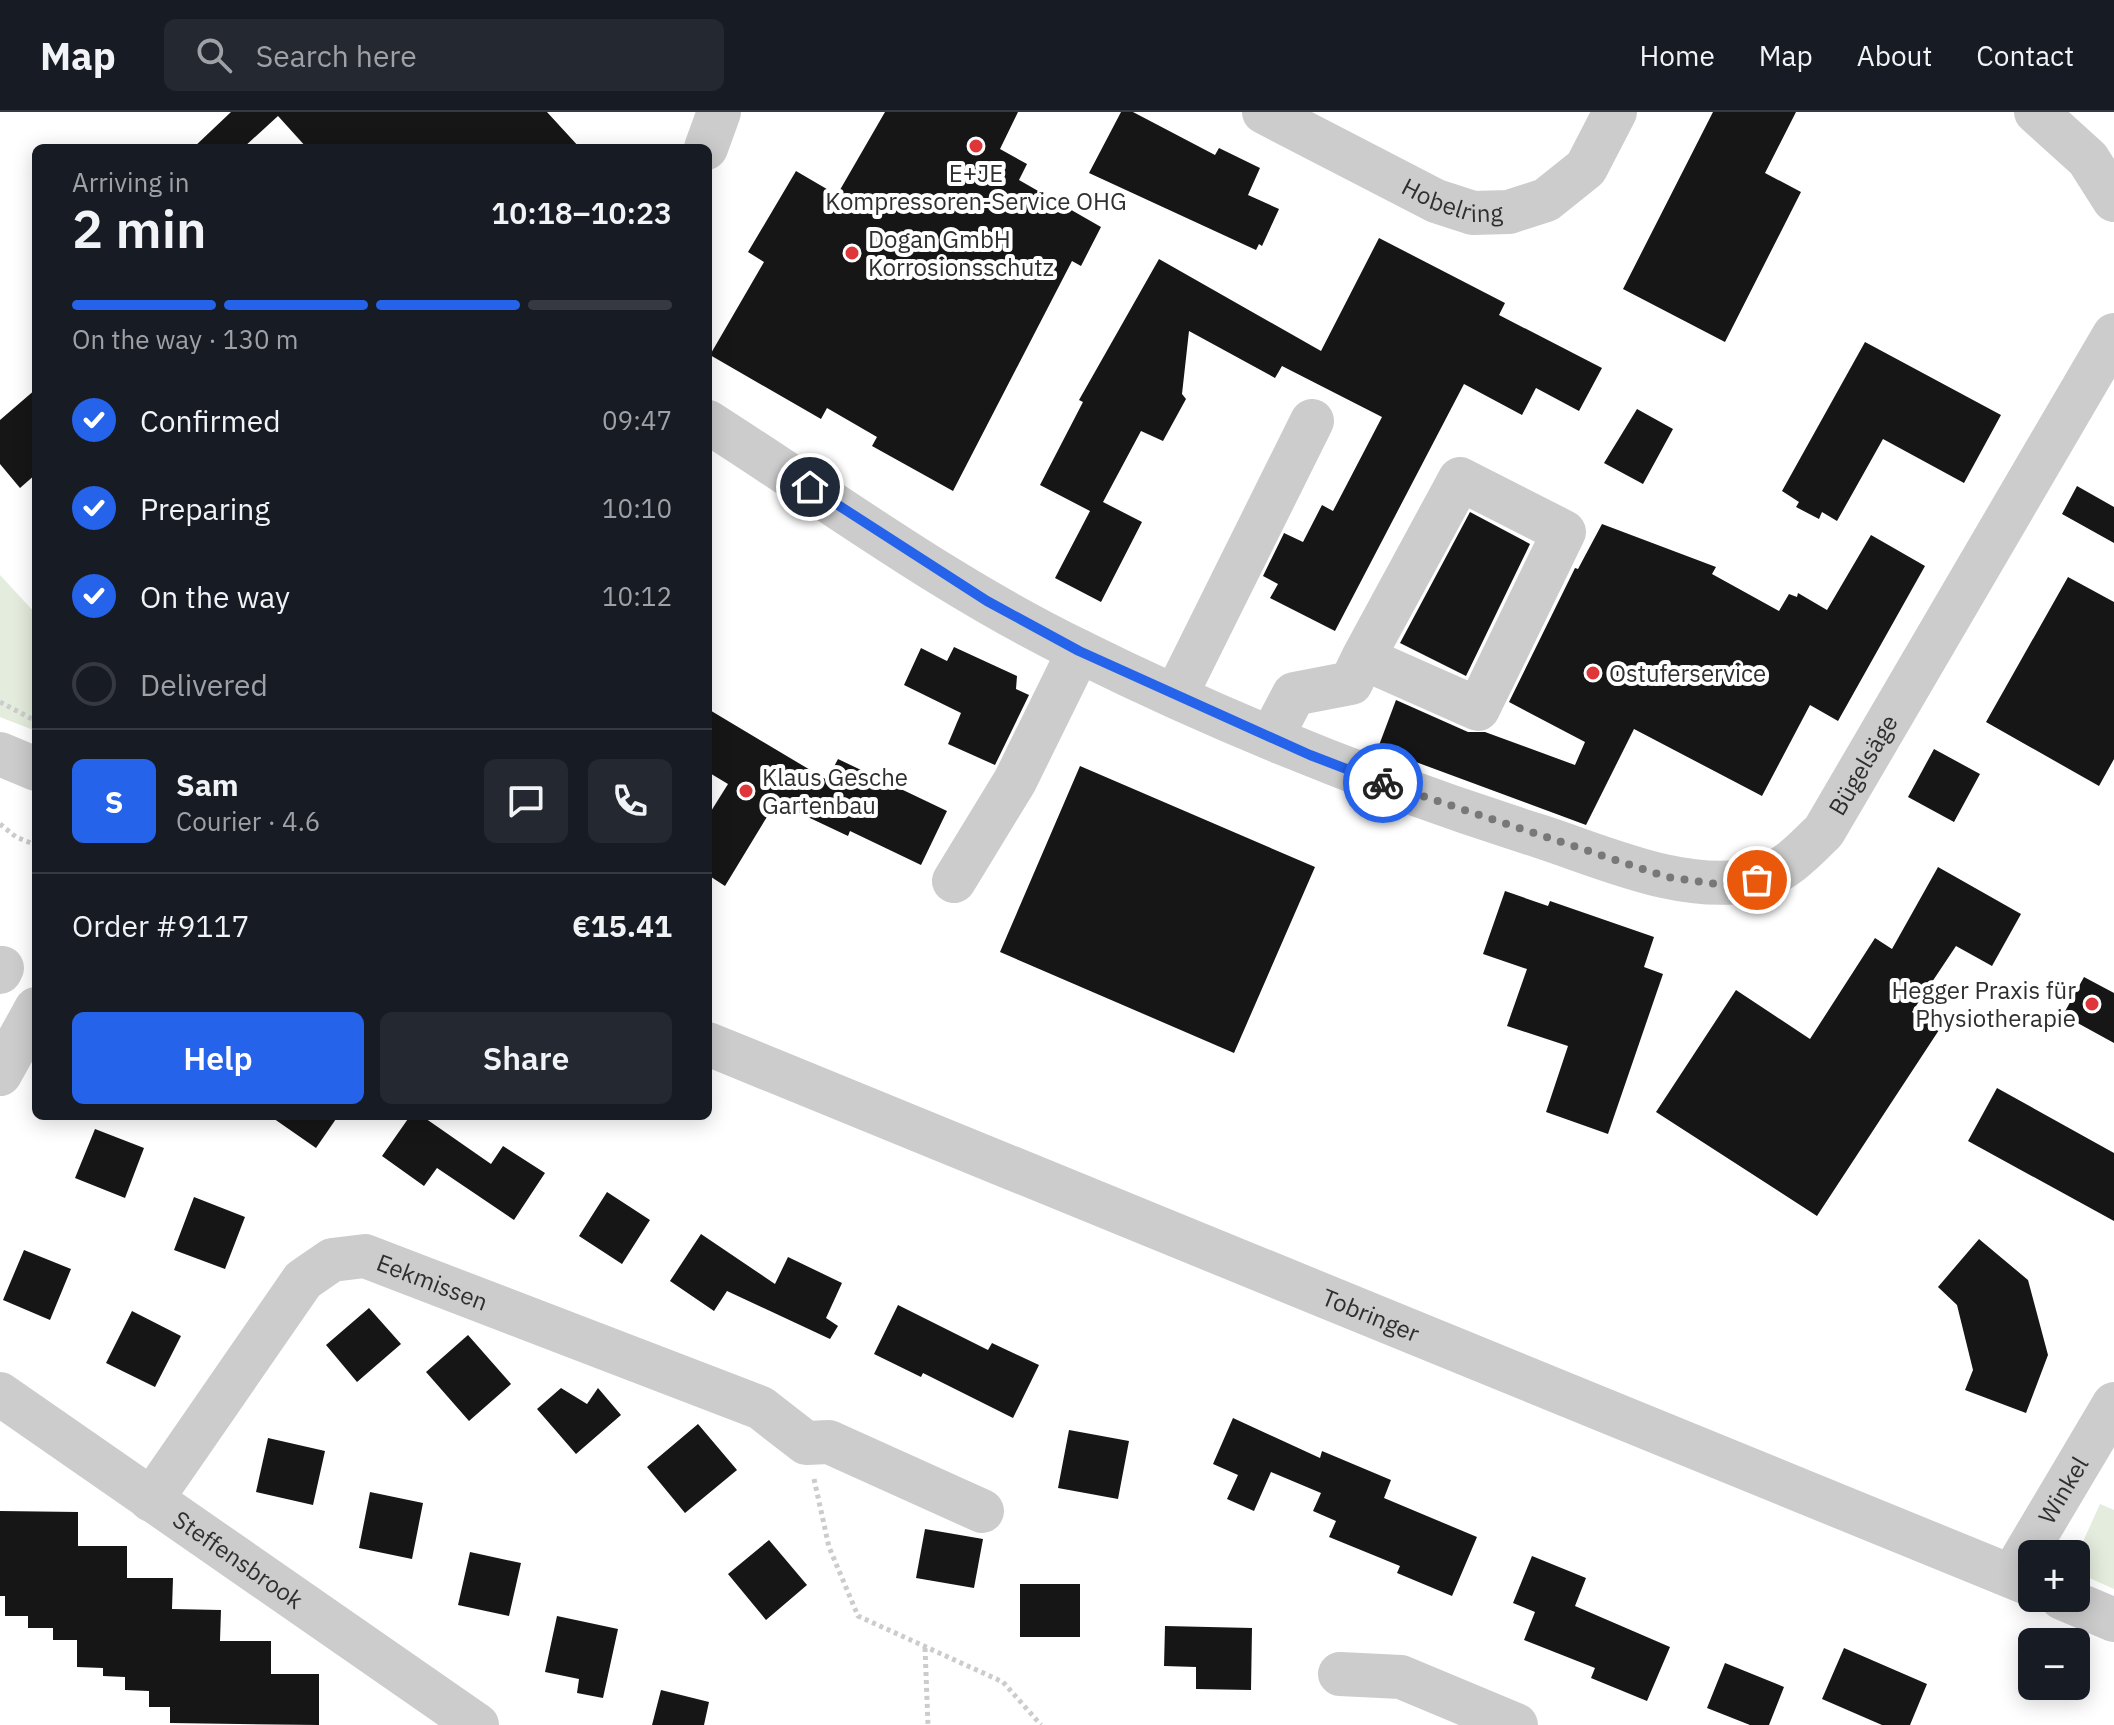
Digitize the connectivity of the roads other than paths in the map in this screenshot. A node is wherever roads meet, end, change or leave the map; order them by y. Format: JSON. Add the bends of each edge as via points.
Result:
{"nodes":[{"id":1,"x":719,"y":112,"type":"edge"},
{"id":2,"x":1264,"y":112,"type":"edge"},
{"id":3,"x":1615,"y":112,"type":"edge"},
{"id":4,"x":2036,"y":112,"type":"edge"},
{"id":5,"x":707,"y":144,"type":"edge"},
{"id":6,"x":2114,"y":200,"type":"edge"},
{"id":7,"x":2114,"y":335,"type":"edge"},
{"id":8,"x":1312,"y":421,"type":"dead end"},
{"id":9,"x":712,"y":425,"type":"edge"},
{"id":10,"x":1079,"y":651,"type":"junction"},
{"id":11,"x":1363,"y":658,"type":"junction"},
{"id":12,"x":1176,"y":695,"type":"junction"},
{"id":13,"x":1271,"y":738,"type":"junction"},
{"id":14,"x":0,"y":754,"type":"edge"},
{"id":15,"x":32,"y":767,"type":"edge"},
{"id":16,"x":954,"y":881,"type":"dead end"},
{"id":17,"x":32,"y":1016,"type":"edge"},
{"id":18,"x":712,"y":1046,"type":"edge"},
{"id":19,"x":32,"y":1058,"type":"edge"},
{"id":20,"x":0,"y":1074,"type":"edge"},
{"id":21,"x":0,"y":1100,"type":"edge"},
{"id":22,"x":0,"y":1394,"type":"edge"},
{"id":23,"x":2114,"y":1404,"type":"edge"},
{"id":24,"x":151,"y":1500,"type":"junction"},
{"id":25,"x":982,"y":1511,"type":"dead end"},
{"id":26,"x":2043,"y":1540,"type":"edge"},
{"id":27,"x":2018,"y":1579,"type":"edge"},
{"id":28,"x":2090,"y":1610,"type":"edge"},
{"id":29,"x":2114,"y":1620,"type":"edge"},
{"id":30,"x":1340,"y":1674,"type":"dead end"},
{"id":31,"x":477,"y":1725,"type":"edge"},
{"id":32,"x":1516,"y":1725,"type":"edge"}],
"edges":[{"from":1,"to":5,"type":"street"},
{"from":2,"to":3,"type":"street","name":"Hobelring","via":[[1436,201],[1473,213],[1509,212],[1546,200],[1586,168]]},
{"from":4,"to":6,"type":"street","via":[[2088,159]]},
{"from":7,"to":13,"type":"street","name":"Bügelsäge","via":[[1824,831],[1796,859],[1757,880],[1717,884],[1667,877],[1431,802]]},
{"from":8,"to":12,"type":"street"},
{"from":9,"to":10,"type":"street","name":"Bügelsäge","via":[[987,601]]},
{"from":10,"to":12,"type":"street","name":"Bügelsäge"},
{"from":10,"to":16,"type":"street","via":[[1015,781]]},
{"from":11,"to":11,"type":"street","via":[[1460,479],[1564,532],[1478,709]]},
{"from":11,"to":13,"type":"street","via":[[1351,683],[1294,694]]},
{"from":12,"to":13,"type":"street","name":"Bügelsäge"},
{"from":14,"to":15,"type":"street"},
{"from":17,"to":20,"type":"street"},
{"from":18,"to":27,"type":"street","name":"Tobringer"},
{"from":19,"to":21,"type":"street"},
{"from":22,"to":24,"type":"street","name":"Steffensbrook"},
{"from":23,"to":26,"type":"street","name":"Winkel"},
{"from":24,"to":25,"type":"street","name":"Eekmissen","via":[[303,1280],[332,1260],[365,1256],[761,1408],[806,1443],[829,1442]]},
{"from":24,"to":31,"type":"street","name":"Steffensbrook"},
{"from":28,"to":29,"type":"street"},
{"from":30,"to":32,"type":"street","via":[[1401,1677]]}]}
